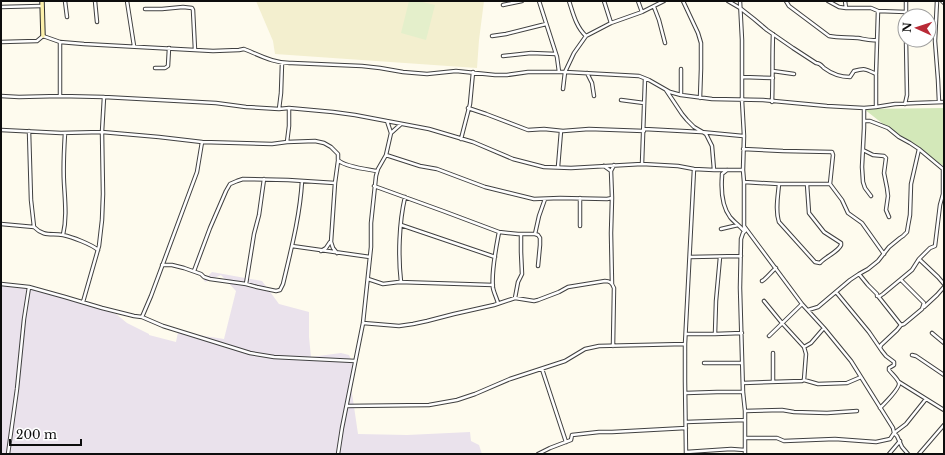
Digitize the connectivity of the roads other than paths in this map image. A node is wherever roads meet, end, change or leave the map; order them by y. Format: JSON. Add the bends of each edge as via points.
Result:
{"nodes":[{"id":1,"x":42,"y":1,"type":"edge"},
{"id":2,"x":65,"y":1,"type":"edge"},
{"id":3,"x":95,"y":1,"type":"edge"},
{"id":4,"x":127,"y":1,"type":"edge"},
{"id":5,"x":522,"y":1,"type":"edge"},
{"id":6,"x":539,"y":1,"type":"edge"},
{"id":7,"x":569,"y":1,"type":"edge"},
{"id":8,"x":604,"y":1,"type":"edge"},
{"id":9,"x":638,"y":1,"type":"edge"},
{"id":10,"x":664,"y":1,"type":"edge"},
{"id":11,"x":684,"y":1,"type":"edge"},
{"id":12,"x":728,"y":1,"type":"edge"},
{"id":13,"x":740,"y":1,"type":"edge"},
{"id":14,"x":786,"y":1,"type":"edge"},
{"id":15,"x":828,"y":1,"type":"edge"},
{"id":16,"x":844,"y":1,"type":"edge"},
{"id":17,"x":937,"y":1,"type":"edge"},
{"id":18,"x":942,"y":1,"type":"edge"},
{"id":19,"x":944,"y":3,"type":"edge"},
{"id":20,"x":503,"y":5,"type":"dead end"},
{"id":21,"x":41,"y":6,"type":"junction"},
{"id":22,"x":654,"y":7,"type":"junction"},
{"id":23,"x":1,"y":8,"type":"edge"},
{"id":24,"x":740,"y":8,"type":"junction"},
{"id":25,"x":848,"y":8,"type":"junction"},
{"id":26,"x":145,"y":9,"type":"dead end"},
{"id":27,"x":878,"y":11,"type":"junction"},
{"id":28,"x":642,"y":12,"type":"junction"},
{"id":29,"x":897,"y":13,"type":"edge"},
{"id":30,"x":67,"y":17,"type":"dead end"},
{"id":31,"x":97,"y":22,"type":"dead end"},
{"id":32,"x":611,"y":23,"type":"junction"},
{"id":33,"x":546,"y":24,"type":"junction"},
{"id":34,"x":773,"y":33,"type":"junction"},
{"id":35,"x":43,"y":36,"type":"junction"},
{"id":36,"x":492,"y":36,"type":"dead end"},
{"id":37,"x":586,"y":36,"type":"junction"},
{"id":38,"x":877,"y":40,"type":"junction"},
{"id":39,"x":1,"y":42,"type":"edge"},
{"id":40,"x":60,"y":42,"type":"junction"},
{"id":41,"x":665,"y":43,"type":"dead end"},
{"id":42,"x":134,"y":46,"type":"junction"},
{"id":43,"x":169,"y":48,"type":"junction"},
{"id":44,"x":906,"y":48,"type":"edge"},
{"id":45,"x":195,"y":50,"type":"junction"},
{"id":46,"x":556,"y":54,"type":"junction"},
{"id":47,"x":503,"y":56,"type":"dead end"},
{"id":48,"x":282,"y":63,"type":"junction"},
{"id":49,"x":155,"y":68,"type":"dead end"},
{"id":50,"x":681,"y":69,"type":"dead end"},
{"id":51,"x":773,"y":71,"type":"junction"},
{"id":52,"x":473,"y":72,"type":"junction"},
{"id":53,"x":558,"y":72,"type":"junction"},
{"id":54,"x":565,"y":72,"type":"junction"},
{"id":55,"x":587,"y":73,"type":"junction"},
{"id":56,"x":794,"y":74,"type":"dead end"},
{"id":57,"x":876,"y":74,"type":"junction"},
{"id":58,"x":742,"y":77,"type":"junction"},
{"id":59,"x":645,"y":78,"type":"junction"},
{"id":60,"x":773,"y":78,"type":"junction"},
{"id":61,"x":563,"y":89,"type":"dead end"},
{"id":62,"x":665,"y":89,"type":"junction"},
{"id":63,"x":670,"y":92,"type":"junction"},
{"id":64,"x":681,"y":95,"type":"junction"},
{"id":65,"x":1,"y":96,"type":"edge"},
{"id":66,"x":60,"y":96,"type":"junction"},
{"id":67,"x":594,"y":96,"type":"dead end"},
{"id":68,"x":104,"y":98,"type":"junction"},
{"id":69,"x":671,"y":98,"type":"junction"},
{"id":70,"x":700,"y":98,"type":"junction"},
{"id":71,"x":621,"y":100,"type":"dead end"},
{"id":72,"x":742,"y":100,"type":"junction"},
{"id":73,"x":772,"y":102,"type":"junction"},
{"id":74,"x":938,"y":102,"type":"junction"},
{"id":75,"x":944,"y":102,"type":"edge"},
{"id":76,"x":644,"y":103,"type":"junction"},
{"id":77,"x":905,"y":104,"type":"junction"},
{"id":78,"x":876,"y":107,"type":"junction"},
{"id":79,"x":289,"y":108,"type":"junction"},
{"id":80,"x":468,"y":108,"type":"junction"},
{"id":81,"x":864,"y":108,"type":"junction"},
{"id":82,"x":279,"y":109,"type":"junction"},
{"id":83,"x":387,"y":121,"type":"junction"},
{"id":84,"x":864,"y":121,"type":"junction"},
{"id":85,"x":401,"y":123,"type":"junction"},
{"id":86,"x":1,"y":130,"type":"edge"},
{"id":87,"x":644,"y":130,"type":"junction"},
{"id":88,"x":29,"y":131,"type":"junction"},
{"id":89,"x":561,"y":131,"type":"junction"},
{"id":90,"x":102,"y":132,"type":"junction"},
{"id":91,"x":701,"y":132,"type":"junction"},
{"id":92,"x":65,"y":133,"type":"junction"},
{"id":93,"x":390,"y":133,"type":"junction"},
{"id":94,"x":744,"y":136,"type":"junction"},
{"id":95,"x":461,"y":139,"type":"junction"},
{"id":96,"x":202,"y":142,"type":"junction"},
{"id":97,"x":287,"y":142,"type":"junction"},
{"id":98,"x":743,"y":149,"type":"junction"},
{"id":99,"x":919,"y":149,"type":"junction"},
{"id":100,"x":862,"y":150,"type":"junction"},
{"id":101,"x":386,"y":155,"type":"junction"},
{"id":102,"x":338,"y":160,"type":"junction"},
{"id":103,"x":642,"y":164,"type":"junction"},
{"id":104,"x":614,"y":165,"type":"junction"},
{"id":105,"x":604,"y":166,"type":"junction"},
{"id":106,"x":558,"y":168,"type":"junction"},
{"id":107,"x":694,"y":169,"type":"junction"},
{"id":108,"x":714,"y":170,"type":"junction"},
{"id":109,"x":727,"y":170,"type":"junction"},
{"id":110,"x":743,"y":170,"type":"junction"},
{"id":111,"x":377,"y":171,"type":"junction"},
{"id":112,"x":611,"y":171,"type":"junction"},
{"id":113,"x":264,"y":180,"type":"junction"},
{"id":114,"x":302,"y":181,"type":"junction"},
{"id":115,"x":744,"y":182,"type":"junction"},
{"id":116,"x":335,"y":183,"type":"junction"},
{"id":117,"x":779,"y":184,"type":"junction"},
{"id":118,"x":807,"y":184,"type":"junction"},
{"id":119,"x":830,"y":184,"type":"junction"},
{"id":120,"x":374,"y":186,"type":"junction"},
{"id":121,"x":871,"y":196,"type":"dead end"},
{"id":122,"x":405,"y":197,"type":"junction"},
{"id":123,"x":544,"y":198,"type":"junction"},
{"id":124,"x":580,"y":198,"type":"junction"},
{"id":125,"x":612,"y":198,"type":"junction"},
{"id":126,"x":889,"y":216,"type":"dead end"},
{"id":127,"x":1,"y":224,"type":"edge"},
{"id":128,"x":401,"y":225,"type":"junction"},
{"id":129,"x":739,"y":225,"type":"junction"},
{"id":130,"x":580,"y":226,"type":"dead end"},
{"id":131,"x":744,"y":226,"type":"junction"},
{"id":132,"x":34,"y":227,"type":"junction"},
{"id":133,"x":721,"y":229,"type":"dead end"},
{"id":134,"x":745,"y":231,"type":"junction"},
{"id":135,"x":499,"y":232,"type":"junction"},
{"id":136,"x":535,"y":234,"type":"junction"},
{"id":137,"x":522,"y":235,"type":"junction"},
{"id":138,"x":63,"y":236,"type":"junction"},
{"id":139,"x":331,"y":242,"type":"junction"},
{"id":140,"x":292,"y":246,"type":"junction"},
{"id":141,"x":98,"y":250,"type":"junction"},
{"id":142,"x":321,"y":251,"type":"junction"},
{"id":143,"x":337,"y":253,"type":"junction"},
{"id":144,"x":884,"y":254,"type":"junction"},
{"id":145,"x":741,"y":256,"type":"junction"},
{"id":146,"x":370,"y":257,"type":"junction"},
{"id":147,"x":495,"y":257,"type":"junction"},
{"id":148,"x":690,"y":257,"type":"junction"},
{"id":149,"x":720,"y":257,"type":"junction"},
{"id":150,"x":920,"y":260,"type":"junction"},
{"id":151,"x":162,"y":265,"type":"junction"},
{"id":152,"x":538,"y":266,"type":"dead end"},
{"id":153,"x":776,"y":268,"type":"junction"},
{"id":154,"x":194,"y":271,"type":"junction"},
{"id":155,"x":858,"y":274,"type":"junction"},
{"id":156,"x":368,"y":279,"type":"junction"},
{"id":157,"x":901,"y":280,"type":"junction"},
{"id":158,"x":762,"y":281,"type":"dead end"},
{"id":159,"x":401,"y":282,"type":"junction"},
{"id":160,"x":1,"y":284,"type":"edge"},
{"id":161,"x":246,"y":284,"type":"junction"},
{"id":162,"x":612,"y":284,"type":"junction"},
{"id":163,"x":944,"y":284,"type":"edge"},
{"id":164,"x":493,"y":285,"type":"junction"},
{"id":165,"x":29,"y":287,"type":"junction"},
{"id":166,"x":944,"y":287,"type":"edge"},
{"id":167,"x":836,"y":292,"type":"junction"},
{"id":168,"x":877,"y":296,"type":"junction"},
{"id":169,"x":515,"y":298,"type":"junction"},
{"id":170,"x":764,"y":301,"type":"dead end"},
{"id":171,"x":83,"y":302,"type":"junction"},
{"id":172,"x":498,"y":303,"type":"junction"},
{"id":173,"x":802,"y":304,"type":"junction"},
{"id":174,"x":923,"y":307,"type":"junction"},
{"id":175,"x":808,"y":310,"type":"junction"},
{"id":176,"x":142,"y":317,"type":"junction"},
{"id":177,"x":363,"y":323,"type":"junction"},
{"id":178,"x":782,"y":323,"type":"junction"},
{"id":179,"x":901,"y":325,"type":"junction"},
{"id":180,"x":824,"y":328,"type":"junction"},
{"id":181,"x":932,"y":332,"type":"dead end"},
{"id":182,"x":742,"y":333,"type":"junction"},
{"id":183,"x":686,"y":334,"type":"junction"},
{"id":184,"x":715,"y":334,"type":"junction"},
{"id":185,"x":769,"y":336,"type":"dead end"},
{"id":186,"x":944,"y":343,"type":"edge"},
{"id":187,"x":685,"y":344,"type":"junction"},
{"id":188,"x":613,"y":346,"type":"junction"},
{"id":189,"x":804,"y":347,"type":"junction"},
{"id":190,"x":880,"y":348,"type":"junction"},
{"id":191,"x":772,"y":353,"type":"dead end"},
{"id":192,"x":912,"y":356,"type":"dead end"},
{"id":193,"x":355,"y":361,"type":"junction"},
{"id":194,"x":704,"y":363,"type":"dead end"},
{"id":195,"x":742,"y":363,"type":"junction"},
{"id":196,"x":542,"y":369,"type":"junction"},
{"id":197,"x":944,"y":375,"type":"edge"},
{"id":198,"x":861,"y":377,"type":"junction"},
{"id":199,"x":804,"y":380,"type":"junction"},
{"id":200,"x":773,"y":382,"type":"junction"},
{"id":201,"x":899,"y":382,"type":"junction"},
{"id":202,"x":743,"y":383,"type":"junction"},
{"id":203,"x":743,"y":392,"type":"junction"},
{"id":204,"x":686,"y":393,"type":"junction"},
{"id":205,"x":926,"y":399,"type":"junction"},
{"id":206,"x":347,"y":406,"type":"junction"},
{"id":207,"x":880,"y":408,"type":"junction"},
{"id":208,"x":944,"y":410,"type":"edge"},
{"id":209,"x":745,"y":411,"type":"junction"},
{"id":210,"x":857,"y":411,"type":"dead end"},
{"id":211,"x":744,"y":420,"type":"junction"},
{"id":212,"x":686,"y":422,"type":"junction"},
{"id":213,"x":944,"y":425,"type":"edge"},
{"id":214,"x":686,"y":428,"type":"junction"},
{"id":215,"x":894,"y":433,"type":"junction"},
{"id":216,"x":745,"y":438,"type":"junction"},
{"id":217,"x":900,"y":441,"type":"junction"},
{"id":218,"x":566,"y":442,"type":"junction"},
{"id":219,"x":715,"y":450,"type":"junction"},
{"id":220,"x":745,"y":450,"type":"junction"},
{"id":221,"x":686,"y":453,"type":"edge"},
{"id":222,"x":8,"y":454,"type":"edge"},
{"id":223,"x":338,"y":454,"type":"edge"},
{"id":224,"x":538,"y":454,"type":"edge"},
{"id":225,"x":716,"y":454,"type":"edge"},
{"id":226,"x":745,"y":454,"type":"edge"},
{"id":227,"x":889,"y":454,"type":"edge"},
{"id":228,"x":908,"y":454,"type":"edge"},
{"id":229,"x":919,"y":454,"type":"edge"}],
"edges":[{"from":1,"to":21,"type":"street"},
{"from":2,"to":30,"type":"street"},
{"from":3,"to":31,"type":"street"},
{"from":4,"to":42,"type":"street"},
{"from":5,"to":20,"type":"street"},
{"from":6,"to":33,"type":"street"},
{"from":7,"to":37,"type":"street","via":[[576,20]]},
{"from":8,"to":32,"type":"street"},
{"from":9,"to":28,"type":"street"},
{"from":10,"to":22,"type":"street"},
{"from":11,"to":70,"type":"street","via":[[701,43]]},
{"from":12,"to":24,"type":"street"},
{"from":13,"to":24,"type":"street"},
{"from":14,"to":38,"type":"street","via":[[829,36]]},
{"from":15,"to":25,"type":"street","via":[[839,8]]},
{"from":16,"to":25,"type":"street"},
{"from":17,"to":74,"type":"street"},
{"from":18,"to":19,"type":"street"},
{"from":21,"to":23,"type":"street"},
{"from":21,"to":35,"type":"street"},
{"from":22,"to":28,"type":"street"},
{"from":22,"to":41,"type":"street"},
{"from":24,"to":34,"type":"street"},
{"from":24,"to":58,"type":"street"},
{"from":25,"to":27,"type":"street","via":[[871,8]]},
{"from":26,"to":45,"type":"street","via":[[192,8]]},
{"from":27,"to":29,"type":"street"},
{"from":27,"to":38,"type":"street"},
{"from":28,"to":32,"type":"street"},
{"from":32,"to":37,"type":"street"},
{"from":33,"to":36,"type":"street"},
{"from":33,"to":46,"type":"street"},
{"from":34,"to":51,"type":"street"},
{"from":34,"to":57,"type":"street","via":[[792,48],[841,77],[850,77],[854,71],[867,69]]},
{"from":35,"to":39,"type":"street","via":[[37,41]]},
{"from":35,"to":40,"type":"street"},
{"from":37,"to":54,"type":"street"},
{"from":38,"to":57,"type":"street"},
{"from":40,"to":42,"type":"street"},
{"from":40,"to":66,"type":"street"},
{"from":42,"to":43,"type":"street"},
{"from":43,"to":45,"type":"street"},
{"from":43,"to":49,"type":"street","via":[[168,66]]},
{"from":44,"to":77,"type":"street"},
{"from":45,"to":48,"type":"street","via":[[230,51],[244,48]]},
{"from":46,"to":47,"type":"street"},
{"from":46,"to":53,"type":"street"},
{"from":48,"to":52,"type":"street","via":[[362,66],[427,74],[447,71]]},
{"from":48,"to":82,"type":"street"},
{"from":50,"to":64,"type":"street"},
{"from":51,"to":56,"type":"street"},
{"from":51,"to":60,"type":"street"},
{"from":52,"to":53,"type":"street","via":[[495,75]]},
{"from":52,"to":80,"type":"street"},
{"from":53,"to":54,"type":"street"},
{"from":54,"to":55,"type":"street"},
{"from":54,"to":61,"type":"street"},
{"from":55,"to":59,"type":"street"},
{"from":55,"to":67,"type":"street"},
{"from":57,"to":78,"type":"street"},
{"from":58,"to":60,"type":"street"},
{"from":58,"to":72,"type":"street"},
{"from":59,"to":62,"type":"street"},
{"from":59,"to":76,"type":"street"},
{"from":60,"to":73,"type":"street"},
{"from":62,"to":63,"type":"street"},
{"from":62,"to":69,"type":"street"},
{"from":63,"to":64,"type":"street"},
{"from":63,"to":69,"type":"street"},
{"from":64,"to":70,"type":"street"},
{"from":65,"to":66,"type":"street"},
{"from":66,"to":68,"type":"street"},
{"from":68,"to":82,"type":"street","via":[[216,103]]},
{"from":68,"to":90,"type":"street"},
{"from":69,"to":91,"type":"street","via":[[682,114]]},
{"from":70,"to":72,"type":"street"},
{"from":71,"to":76,"type":"street"},
{"from":72,"to":73,"type":"street"},
{"from":72,"to":94,"type":"street"},
{"from":73,"to":81,"type":"street"},
{"from":74,"to":75,"type":"street"},
{"from":74,"to":77,"type":"street"},
{"from":76,"to":87,"type":"street"},
{"from":77,"to":78,"type":"street"},
{"from":78,"to":81,"type":"street"},
{"from":79,"to":82,"type":"street"},
{"from":79,"to":83,"type":"street"},
{"from":79,"to":97,"type":"street"},
{"from":80,"to":89,"type":"street","via":[[528,130]]},
{"from":80,"to":95,"type":"street"},
{"from":81,"to":84,"type":"street"},
{"from":83,"to":85,"type":"street"},
{"from":83,"to":93,"type":"street"},
{"from":84,"to":99,"type":"street","via":[[888,128]]},
{"from":84,"to":100,"type":"street"},
{"from":85,"to":93,"type":"street"},
{"from":85,"to":95,"type":"street"},
{"from":86,"to":88,"type":"street"},
{"from":87,"to":89,"type":"street"},
{"from":87,"to":91,"type":"street"},
{"from":87,"to":103,"type":"street"},
{"from":88,"to":92,"type":"street"},
{"from":88,"to":132,"type":"street"},
{"from":89,"to":106,"type":"street"},
{"from":90,"to":92,"type":"street"},
{"from":90,"to":96,"type":"street"},
{"from":90,"to":141,"type":"street","via":[[103,194]]},
{"from":91,"to":94,"type":"street"},
{"from":91,"to":108,"type":"street","via":[[706,134],[712,146]]},
{"from":92,"to":138,"type":"street","via":[[66,212]]},
{"from":93,"to":101,"type":"street"},
{"from":94,"to":98,"type":"street"},
{"from":95,"to":106,"type":"street","via":[[520,162]]},
{"from":96,"to":97,"type":"street"},
{"from":96,"to":151,"type":"street","via":[[197,172]]},
{"from":97,"to":102,"type":"street","via":[[324,143],[338,154]]},
{"from":98,"to":110,"type":"street"},
{"from":98,"to":119,"type":"street","via":[[832,152]]},
{"from":99,"to":144,"type":"street","via":[[911,184],[907,232]]},
{"from":99,"to":150,"type":"street","via":[[943,169],[943,194],[935,246]]},
{"from":100,"to":121,"type":"street","via":[[864,184]]},
{"from":100,"to":126,"type":"street","via":[[886,158],[884,173],[888,196],[886,210]]},
{"from":101,"to":111,"type":"street"},
{"from":101,"to":123,"type":"street","via":[[438,169],[490,189],[534,199]]},
{"from":102,"to":111,"type":"street","via":[[346,166]]},
{"from":102,"to":116,"type":"street"},
{"from":103,"to":104,"type":"street"},
{"from":103,"to":107,"type":"street"},
{"from":104,"to":105,"type":"street"},
{"from":104,"to":112,"type":"street"},
{"from":105,"to":106,"type":"street"},
{"from":105,"to":112,"type":"street"},
{"from":107,"to":108,"type":"street"},
{"from":107,"to":148,"type":"street"},
{"from":108,"to":109,"type":"street"},
{"from":109,"to":110,"type":"street"},
{"from":109,"to":129,"type":"street","via":[[722,174],[725,209]]},
{"from":110,"to":115,"type":"street"},
{"from":111,"to":120,"type":"street"},
{"from":112,"to":125,"type":"street"},
{"from":113,"to":114,"type":"street"},
{"from":113,"to":154,"type":"street","via":[[243,179],[230,184]]},
{"from":113,"to":161,"type":"street"},
{"from":114,"to":116,"type":"street"},
{"from":114,"to":140,"type":"street"},
{"from":115,"to":117,"type":"street"},
{"from":115,"to":131,"type":"street"},
{"from":116,"to":139,"type":"street"},
{"from":117,"to":118,"type":"street"},
{"from":117,"to":118,"type":"street","via":[[779,222],[815,262],[820,263],[840,249],[841,243],[824,232],[809,213]]},
{"from":118,"to":119,"type":"street"},
{"from":119,"to":144,"type":"street","via":[[842,200],[848,214],[862,223]]},
{"from":120,"to":122,"type":"street"},
{"from":120,"to":146,"type":"street"},
{"from":122,"to":128,"type":"street"},
{"from":122,"to":135,"type":"street"},
{"from":123,"to":124,"type":"street"},
{"from":123,"to":136,"type":"street"},
{"from":124,"to":125,"type":"street"},
{"from":124,"to":130,"type":"street"},
{"from":125,"to":162,"type":"street"},
{"from":127,"to":132,"type":"street"},
{"from":128,"to":147,"type":"street"},
{"from":128,"to":159,"type":"street"},
{"from":129,"to":133,"type":"street"},
{"from":129,"to":134,"type":"street"},
{"from":131,"to":134,"type":"street"},
{"from":131,"to":153,"type":"street"},
{"from":132,"to":138,"type":"street","via":[[40,232]]},
{"from":134,"to":145,"type":"street","via":[[741,239]]},
{"from":135,"to":137,"type":"street"},
{"from":135,"to":147,"type":"street"},
{"from":136,"to":137,"type":"street"},
{"from":136,"to":152,"type":"street","via":[[540,238]]},
{"from":137,"to":169,"type":"street","via":[[522,274]]},
{"from":138,"to":141,"type":"street","via":[[94,246]]},
{"from":139,"to":142,"type":"street"},
{"from":139,"to":143,"type":"street"},
{"from":140,"to":142,"type":"street"},
{"from":140,"to":161,"type":"street","via":[[280,290]]},
{"from":141,"to":171,"type":"street"},
{"from":142,"to":143,"type":"street"},
{"from":143,"to":146,"type":"street"},
{"from":144,"to":155,"type":"street","via":[[868,269]]},
{"from":145,"to":149,"type":"street"},
{"from":145,"to":182,"type":"street"},
{"from":146,"to":156,"type":"street"},
{"from":147,"to":164,"type":"street"},
{"from":148,"to":149,"type":"street"},
{"from":148,"to":183,"type":"street"},
{"from":149,"to":184,"type":"street"},
{"from":150,"to":157,"type":"street"},
{"from":150,"to":163,"type":"street"},
{"from":151,"to":154,"type":"street"},
{"from":151,"to":176,"type":"street"},
{"from":153,"to":158,"type":"street"},
{"from":153,"to":173,"type":"street"},
{"from":154,"to":161,"type":"street","via":[[210,279]]},
{"from":155,"to":167,"type":"street"},
{"from":155,"to":168,"type":"street"},
{"from":156,"to":159,"type":"street","via":[[383,284]]},
{"from":156,"to":177,"type":"street"},
{"from":157,"to":168,"type":"street"},
{"from":157,"to":174,"type":"street","via":[[924,303]]},
{"from":159,"to":164,"type":"street"},
{"from":160,"to":165,"type":"street"},
{"from":162,"to":169,"type":"street","via":[[605,281],[568,287],[534,301]]},
{"from":162,"to":188,"type":"street"},
{"from":164,"to":172,"type":"street"},
{"from":165,"to":171,"type":"street"},
{"from":165,"to":222,"type":"street"},
{"from":166,"to":174,"type":"street"},
{"from":167,"to":175,"type":"street","via":[[818,307]]},
{"from":167,"to":190,"type":"street"},
{"from":168,"to":179,"type":"street"},
{"from":169,"to":172,"type":"street"},
{"from":170,"to":178,"type":"street"},
{"from":171,"to":176,"type":"street"},
{"from":172,"to":177,"type":"street","via":[[413,324],[399,326]]},
{"from":173,"to":175,"type":"street"},
{"from":173,"to":178,"type":"street"},
{"from":174,"to":179,"type":"street"},
{"from":175,"to":180,"type":"street"},
{"from":176,"to":193,"type":"street","via":[[163,326],[259,355]]},
{"from":177,"to":193,"type":"street"},
{"from":178,"to":185,"type":"street"},
{"from":178,"to":189,"type":"street"},
{"from":179,"to":190,"type":"street"},
{"from":180,"to":189,"type":"street","via":[[811,344]]},
{"from":180,"to":198,"type":"street"},
{"from":181,"to":186,"type":"street"},
{"from":182,"to":184,"type":"street"},
{"from":182,"to":195,"type":"street"},
{"from":183,"to":184,"type":"street"},
{"from":183,"to":187,"type":"street"},
{"from":187,"to":188,"type":"street"},
{"from":187,"to":204,"type":"street"},
{"from":188,"to":196,"type":"street","via":[[585,349],[565,361]]},
{"from":189,"to":199,"type":"street"},
{"from":190,"to":201,"type":"street","via":[[894,362],[889,370]]},
{"from":191,"to":200,"type":"street"},
{"from":192,"to":197,"type":"street","via":[[916,356]]},
{"from":193,"to":206,"type":"street"},
{"from":194,"to":195,"type":"street"},
{"from":195,"to":202,"type":"street"},
{"from":196,"to":206,"type":"street","via":[[444,403]]},
{"from":196,"to":218,"type":"street"},
{"from":198,"to":199,"type":"street","via":[[847,383],[818,384]]},
{"from":198,"to":207,"type":"street"},
{"from":199,"to":200,"type":"street"},
{"from":200,"to":202,"type":"street"},
{"from":201,"to":205,"type":"street"},
{"from":201,"to":207,"type":"street","via":[[890,399]]},
{"from":202,"to":203,"type":"street"},
{"from":203,"to":204,"type":"street"},
{"from":203,"to":209,"type":"street"},
{"from":204,"to":212,"type":"street"},
{"from":205,"to":208,"type":"street"},
{"from":205,"to":215,"type":"street","via":[[906,424]]},
{"from":206,"to":223,"type":"street"},
{"from":207,"to":215,"type":"street"},
{"from":209,"to":210,"type":"street"},
{"from":209,"to":211,"type":"street"},
{"from":211,"to":212,"type":"street"},
{"from":211,"to":216,"type":"street"},
{"from":212,"to":214,"type":"street"},
{"from":213,"to":229,"type":"street"},
{"from":214,"to":218,"type":"street","via":[[572,435],[571,440]]},
{"from":214,"to":221,"type":"street"},
{"from":215,"to":216,"type":"street","via":[[890,439],[876,442]]},
{"from":215,"to":217,"type":"street"},
{"from":216,"to":220,"type":"street"},
{"from":217,"to":227,"type":"street"},
{"from":217,"to":228,"type":"street"},
{"from":218,"to":224,"type":"street"},
{"from":219,"to":220,"type":"street"},
{"from":219,"to":221,"type":"street"},
{"from":219,"to":225,"type":"street"},
{"from":220,"to":226,"type":"street"}]}
